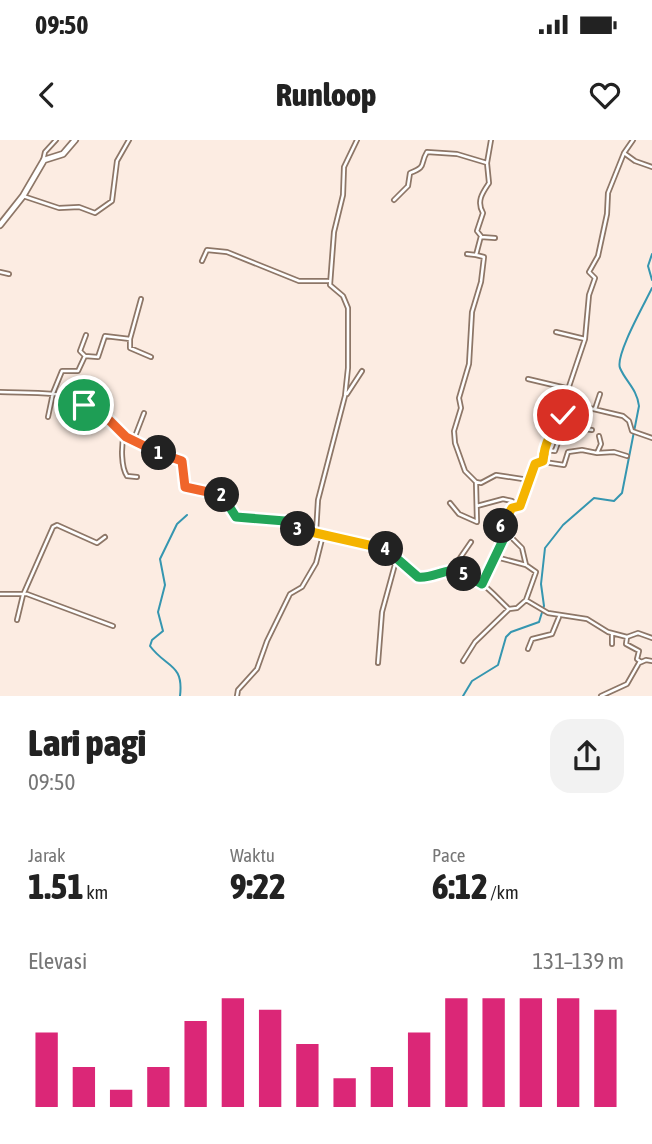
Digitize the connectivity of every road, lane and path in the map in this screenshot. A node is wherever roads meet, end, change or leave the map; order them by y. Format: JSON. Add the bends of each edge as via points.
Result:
{"nodes":[{"id":1,"x":56,"y":140,"type":"edge"},
{"id":2,"x":75,"y":140,"type":"edge"},
{"id":3,"x":129,"y":140,"type":"edge"},
{"id":4,"x":357,"y":140,"type":"edge"},
{"id":5,"x":491,"y":140,"type":"edge"},
{"id":6,"x":633,"y":140,"type":"edge"},
{"id":7,"x":624,"y":153,"type":"junction"},
{"id":8,"x":43,"y":161,"type":"junction"},
{"id":9,"x":487,"y":163,"type":"junction"},
{"id":10,"x":652,"y":167,"type":"edge"},
{"id":11,"x":23,"y":196,"type":"junction"},
{"id":12,"x":394,"y":200,"type":"dead end"},
{"id":13,"x":0,"y":225,"type":"edge"},
{"id":14,"x":481,"y":237,"type":"junction"},
{"id":15,"x":495,"y":239,"type":"dead end"},
{"id":16,"x":467,"y":254,"type":"dead end"},
{"id":17,"x":475,"y":255,"type":"junction"},
{"id":18,"x":202,"y":261,"type":"dead end"},
{"id":19,"x":0,"y":272,"type":"edge"},
{"id":20,"x":9,"y":274,"type":"dead end"},
{"id":21,"x":329,"y":281,"type":"junction"},
{"id":22,"x":141,"y":299,"type":"dead end"},
{"id":23,"x":556,"y":332,"type":"dead end"},
{"id":24,"x":86,"y":335,"type":"dead end"},
{"id":25,"x":130,"y":339,"type":"junction"},
{"id":26,"x":585,"y":339,"type":"junction"},
{"id":27,"x":85,"y":356,"type":"junction"},
{"id":28,"x":151,"y":357,"type":"dead end"},
{"id":29,"x":362,"y":371,"type":"dead end"},
{"id":30,"x":528,"y":379,"type":"dead end"},
{"id":31,"x":568,"y":388,"type":"junction"},
{"id":32,"x":0,"y":392,"type":"edge"},
{"id":33,"x":53,"y":393,"type":"junction"},
{"id":34,"x":600,"y":394,"type":"dead end"},
{"id":35,"x":345,"y":396,"type":"junction"},
{"id":36,"x":564,"y":398,"type":"junction"},
{"id":37,"x":587,"y":408,"type":"junction"},
{"id":38,"x":595,"y":409,"type":"junction"},
{"id":39,"x":144,"y":413,"type":"dead end"},
{"id":40,"x":560,"y":413,"type":"junction"},
{"id":41,"x":48,"y":417,"type":"dead end"},
{"id":42,"x":584,"y":423,"type":"junction"},
{"id":43,"x":592,"y":430,"type":"dead end"},
{"id":44,"x":561,"y":434,"type":"dead end"},
{"id":45,"x":124,"y":435,"type":"junction"},
{"id":46,"x":599,"y":436,"type":"dead end"},
{"id":47,"x":652,"y":438,"type":"edge"},
{"id":48,"x":134,"y":441,"type":"junction"},
{"id":49,"x":545,"y":450,"type":"junction"},
{"id":50,"x":597,"y":453,"type":"junction"},
{"id":51,"x":628,"y":456,"type":"dead end"},
{"id":52,"x":542,"y":462,"type":"junction"},
{"id":53,"x":137,"y":477,"type":"dead end"},
{"id":54,"x":529,"y":480,"type":"junction"},
{"id":55,"x":476,"y":482,"type":"junction"},
{"id":56,"x":450,"y":503,"type":"dead end"},
{"id":57,"x":477,"y":506,"type":"junction"},
{"id":58,"x":515,"y":507,"type":"junction"},
{"id":59,"x":316,"y":533,"type":"junction"},
{"id":60,"x":509,"y":533,"type":"junction"},
{"id":61,"x":323,"y":536,"type":"junction"},
{"id":62,"x":105,"y":537,"type":"dead end"},
{"id":63,"x":471,"y":542,"type":"dead end"},
{"id":64,"x":495,"y":556,"type":"junction"},
{"id":65,"x":397,"y":557,"type":"junction"},
{"id":66,"x":526,"y":565,"type":"junction"},
{"id":67,"x":458,"y":571,"type":"junction"},
{"id":68,"x":482,"y":584,"type":"junction"},
{"id":69,"x":0,"y":594,"type":"edge"},
{"id":70,"x":23,"y":596,"type":"junction"},
{"id":71,"x":526,"y":600,"type":"junction"},
{"id":72,"x":509,"y":609,"type":"junction"},
{"id":73,"x":559,"y":617,"type":"junction"},
{"id":74,"x":18,"y":620,"type":"dead end"},
{"id":75,"x":113,"y":626,"type":"dead end"},
{"id":76,"x":612,"y":634,"type":"junction"},
{"id":77,"x":626,"y":637,"type":"junction"},
{"id":78,"x":652,"y":638,"type":"edge"},
{"id":79,"x":612,"y":644,"type":"dead end"},
{"id":80,"x":528,"y":649,"type":"dead end"},
{"id":81,"x":652,"y":661,"type":"edge"},
{"id":82,"x":463,"y":662,"type":"dead end"},
{"id":83,"x":378,"y":663,"type":"dead end"},
{"id":84,"x":641,"y":663,"type":"junction"},
{"id":85,"x":237,"y":696,"type":"edge"},
{"id":86,"x":601,"y":696,"type":"edge"}],
"edges":[{"from":1,"to":8,"type":"street"},
{"from":2,"to":8,"type":"street","via":[[65,153]]},
{"from":3,"to":11,"type":"street","via":[[117,161],[112,201],[96,212]]},
{"from":4,"to":21,"type":"street","via":[[344,167]]},
{"from":5,"to":9,"type":"street"},
{"from":6,"to":7,"type":"street"},
{"from":7,"to":10,"type":"street"},
{"from":7,"to":26,"type":"street","via":[[608,193],[598,256],[589,272],[595,278]]},
{"from":8,"to":11,"type":"street"},
{"from":9,"to":12,"type":"street","via":[[427,152],[424,164],[410,173],[408,186]]},
{"from":9,"to":14,"type":"street","via":[[489,183],[482,191],[479,207],[483,213],[477,230]]},
{"from":11,"to":13,"type":"street"},
{"from":14,"to":15,"type":"street"},
{"from":14,"to":17,"type":"street"},
{"from":16,"to":17,"type":"street"},
{"from":17,"to":55,"type":"street","via":[[484,257],[472,312],[469,367],[454,431],[465,471]]},
{"from":18,"to":21,"type":"street","via":[[207,250],[225,252],[298,281]]},
{"from":19,"to":20,"type":"street"},
{"from":21,"to":35,"type":"street","via":[[346,300],[349,313]]},
{"from":22,"to":25,"type":"street"},
{"from":23,"to":26,"type":"street"},
{"from":24,"to":27,"type":"street","via":[[80,351]]},
{"from":25,"to":27,"type":"street","via":[[105,336],[99,357]]},
{"from":25,"to":28,"type":"street","via":[[130,348]]},
{"from":26,"to":31,"type":"street"},
{"from":27,"to":33,"type":"street","via":[[78,371],[62,371]]},
{"from":29,"to":35,"type":"street"},
{"from":30,"to":31,"type":"street"},
{"from":31,"to":36,"type":"street"},
{"from":32,"to":33,"type":"street"},
{"from":33,"to":41,"type":"street"},
{"from":33,"to":45,"type":"street","via":[[81,398],[87,409],[106,417]]},
{"from":34,"to":38,"type":"street"},
{"from":35,"to":59,"type":"street","via":[[319,497]]},
{"from":36,"to":37,"type":"street"},
{"from":36,"to":40,"type":"street"},
{"from":37,"to":38,"type":"street"},
{"from":37,"to":42,"type":"street"},
{"from":38,"to":47,"type":"street","via":[[624,416],[632,431]]},
{"from":39,"to":48,"type":"street"},
{"from":40,"to":42,"type":"street"},
{"from":40,"to":49,"type":"street"},
{"from":42,"to":43,"type":"street","via":[[584,429]]},
{"from":44,"to":49,"type":"street","via":[[555,451]]},
{"from":45,"to":48,"type":"street"},
{"from":45,"to":53,"type":"street","via":[[124,472]]},
{"from":46,"to":50,"type":"street"},
{"from":48,"to":59,"type":"street","via":[[180,459],[185,468],[184,485],[219,493],[236,517],[285,521]]},
{"from":49,"to":52,"type":"street"},
{"from":50,"to":51,"type":"street"},
{"from":50,"to":52,"type":"street","via":[[568,452],[564,466]]},
{"from":52,"to":54,"type":"street","via":[[535,464]]},
{"from":54,"to":55,"type":"street","via":[[496,475]]},
{"from":54,"to":58,"type":"street","via":[[520,506]]},
{"from":55,"to":57,"type":"street"},
{"from":56,"to":57,"type":"street","via":[[458,514],[475,522]]},
{"from":57,"to":58,"type":"street","via":[[507,499]]},
{"from":58,"to":60,"type":"street","via":[[501,527]]},
{"from":59,"to":61,"type":"street"},
{"from":60,"to":64,"type":"street"},
{"from":60,"to":66,"type":"street","via":[[522,549]]},
{"from":61,"to":65,"type":"street","via":[[381,547]]},
{"from":61,"to":85,"type":"street","via":[[316,563],[302,587],[290,594],[257,669]]},
{"from":62,"to":70,"type":"street","via":[[97,543],[71,529],[53,527]]},
{"from":63,"to":67,"type":"street"},
{"from":64,"to":66,"type":"street"},
{"from":64,"to":68,"type":"street"},
{"from":65,"to":67,"type":"street","via":[[421,578]]},
{"from":65,"to":83,"type":"street","via":[[382,612]]},
{"from":66,"to":71,"type":"street","via":[[537,574]]},
{"from":67,"to":68,"type":"street"},
{"from":68,"to":72,"type":"street"},
{"from":69,"to":70,"type":"street"},
{"from":70,"to":74,"type":"street"},
{"from":70,"to":75,"type":"street"},
{"from":71,"to":72,"type":"street"},
{"from":71,"to":73,"type":"street"},
{"from":72,"to":82,"type":"street","via":[[475,642]]},
{"from":73,"to":76,"type":"street","via":[[587,620]]},
{"from":73,"to":80,"type":"street","via":[[552,634],[532,639]]},
{"from":76,"to":77,"type":"street"},
{"from":76,"to":79,"type":"street"},
{"from":77,"to":78,"type":"street","via":[[638,633]]},
{"from":77,"to":84,"type":"street","via":[[626,644],[639,651]]},
{"from":81,"to":84,"type":"street"},
{"from":84,"to":86,"type":"street","via":[[626,684]]}]}
